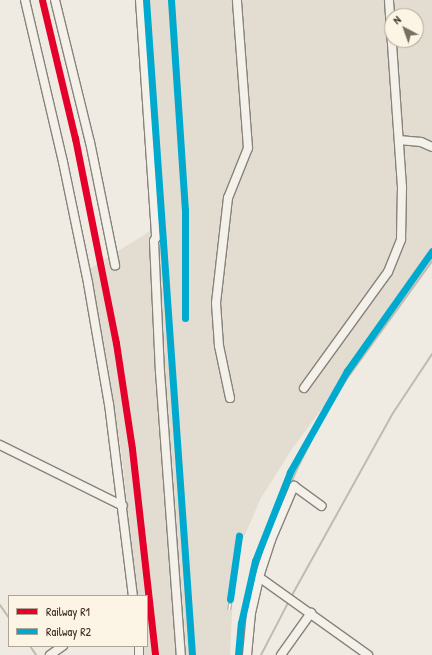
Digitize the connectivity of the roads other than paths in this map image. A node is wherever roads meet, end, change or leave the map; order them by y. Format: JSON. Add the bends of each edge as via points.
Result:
{"nodes":[{"id":1,"x":25,"y":0,"type":"edge"},
{"id":2,"x":55,"y":0,"type":"edge"},
{"id":3,"x":140,"y":0,"type":"edge"},
{"id":4,"x":237,"y":0,"type":"edge"},
{"id":5,"x":389,"y":0,"type":"edge"},
{"id":6,"x":399,"y":140,"type":"junction"},
{"id":7,"x":432,"y":147,"type":"edge"},
{"id":8,"x":116,"y":265,"type":"dead end"},
{"id":9,"x":304,"y":388,"type":"dead end"},
{"id":10,"x":230,"y":398,"type":"dead end"},
{"id":11,"x":0,"y":444,"type":"edge"},
{"id":12,"x":123,"y":506,"type":"junction"},
{"id":13,"x":322,"y":506,"type":"dead end"},
{"id":14,"x":259,"y":577,"type":"junction"},
{"id":15,"x":133,"y":595,"type":"edge"},
{"id":16,"x":311,"y":613,"type":"junction"},
{"id":17,"x":62,"y":647,"type":"edge"},
{"id":18,"x":50,"y":655,"type":"edge"},
{"id":19,"x":181,"y":655,"type":"edge"},
{"id":20,"x":247,"y":655,"type":"edge"},
{"id":21,"x":281,"y":655,"type":"edge"},
{"id":22,"x":368,"y":655,"type":"edge"}],
"edges":[{"from":1,"to":12,"type":"street","via":[[88,283]]},
{"from":2,"to":8,"type":"street","via":[[90,142]]},
{"from":3,"to":19,"type":"street","via":[[156,237],[154,241],[160,372]]},
{"from":4,"to":10,"type":"street","via":[[248,148],[228,198],[216,303],[219,346]]},
{"from":5,"to":6,"type":"street"},
{"from":6,"to":7,"type":"street","via":[[421,142]]},
{"from":6,"to":9,"type":"street","via":[[403,222],[393,261]]},
{"from":11,"to":12,"type":"street"},
{"from":12,"to":15,"type":"street"},
{"from":13,"to":14,"type":"street","via":[[294,486],[271,540]]},
{"from":14,"to":16,"type":"street"},
{"from":14,"to":20,"type":"street","via":[[251,613]]},
{"from":16,"to":21,"type":"street"},
{"from":16,"to":22,"type":"street"},
{"from":17,"to":18,"type":"street"}]}
